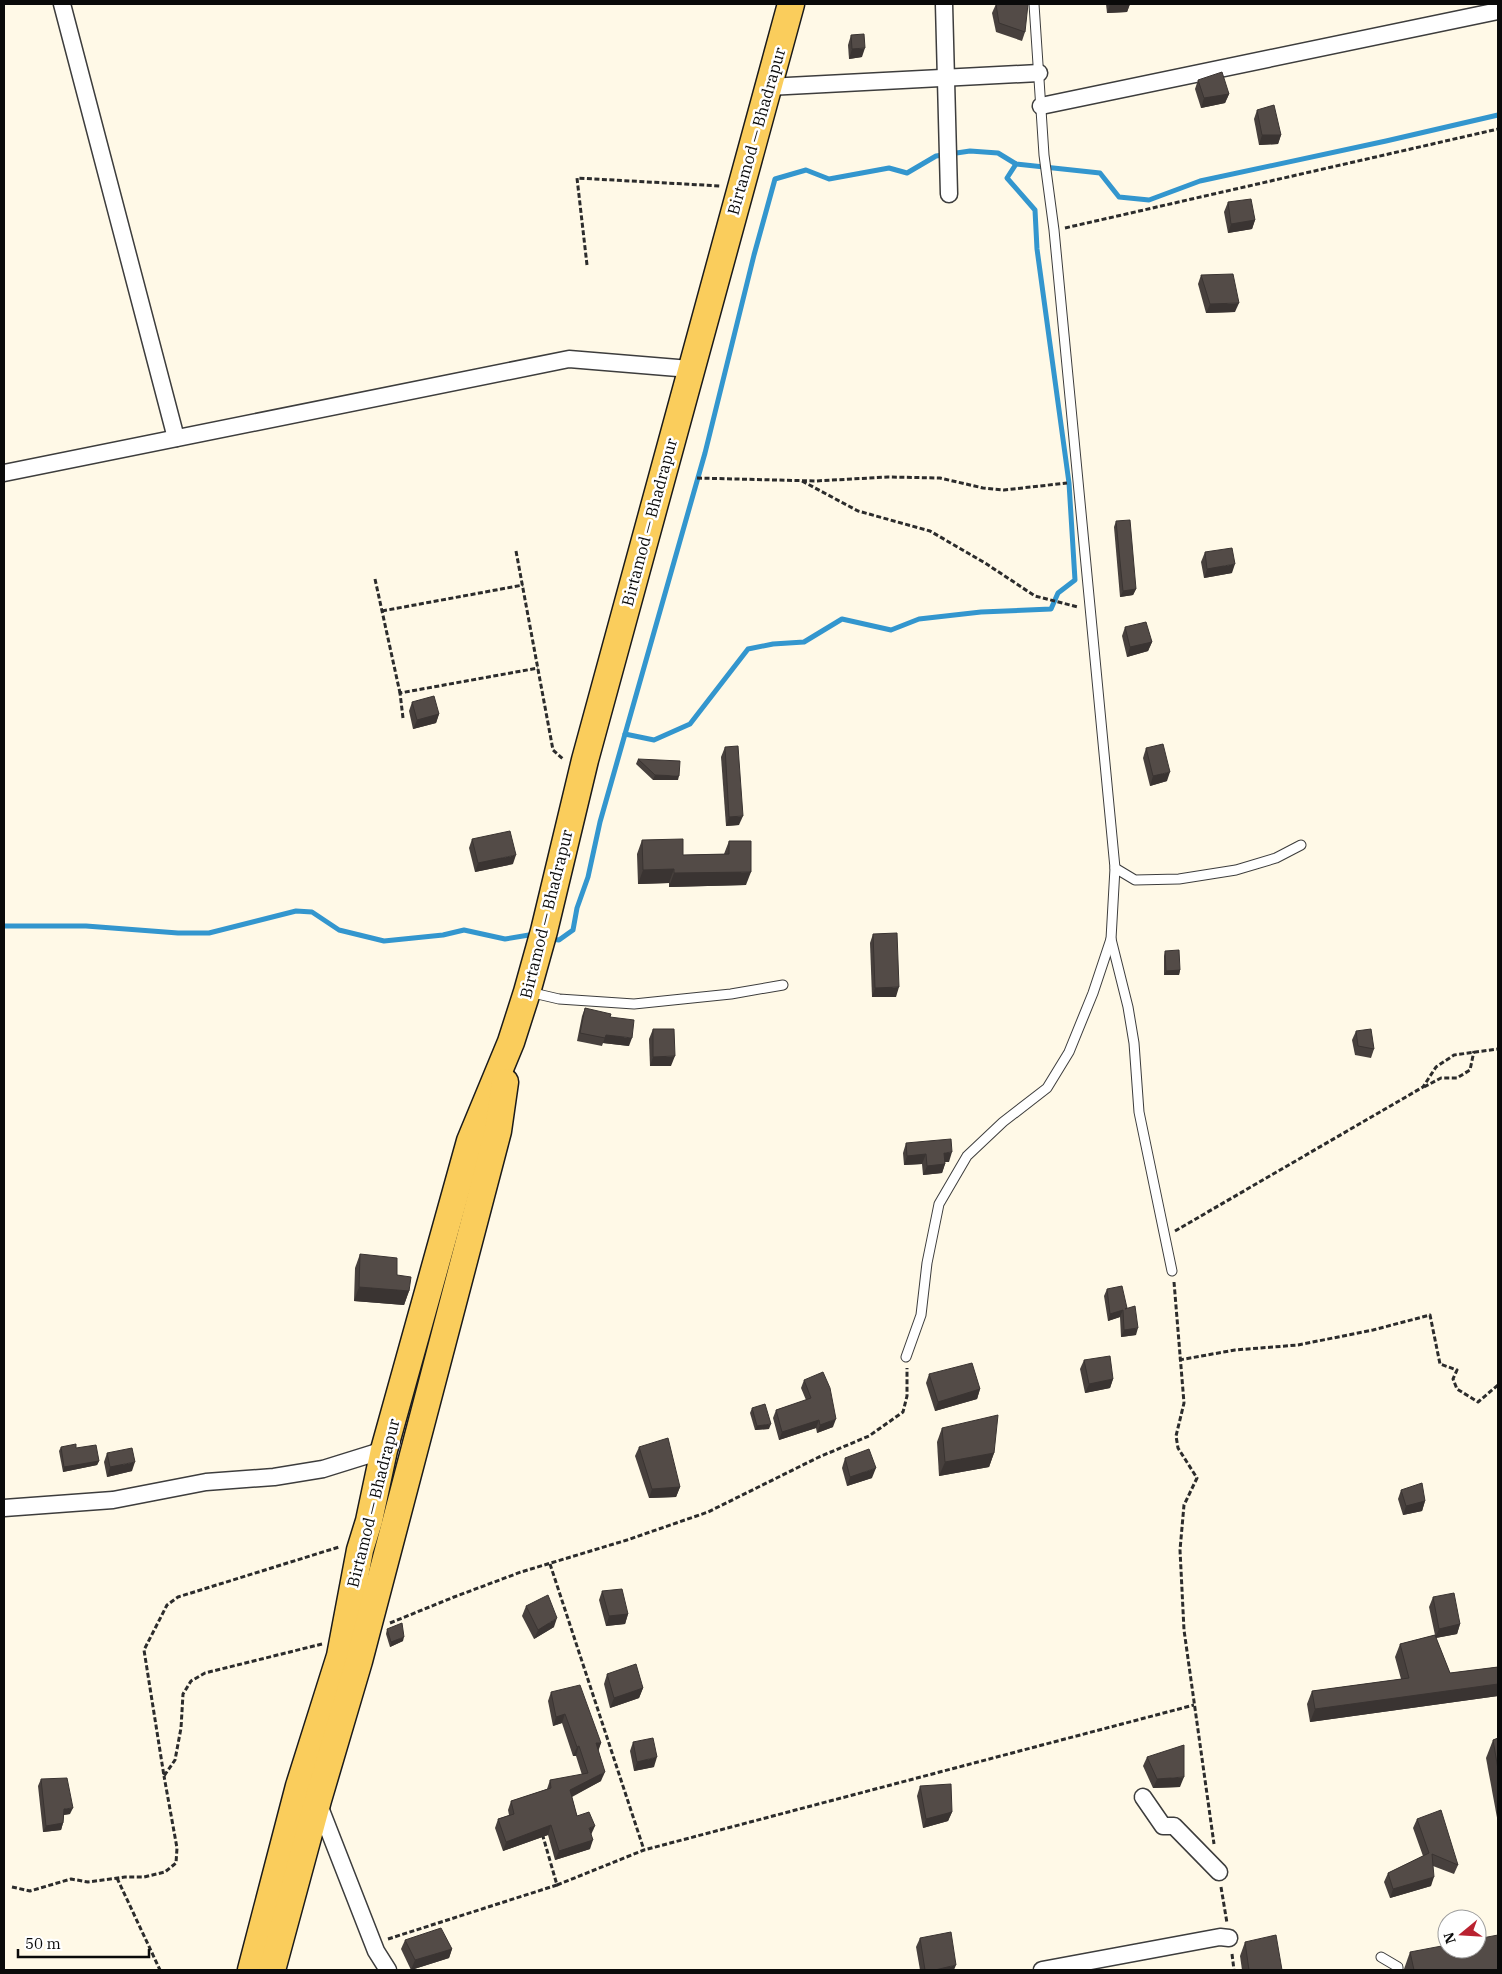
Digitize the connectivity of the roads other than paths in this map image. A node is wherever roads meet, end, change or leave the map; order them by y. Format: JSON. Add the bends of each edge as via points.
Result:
{"nodes":[{"id":1,"x":62,"y":4,"type":"edge"},
{"id":2,"x":791,"y":4,"type":"edge"},
{"id":3,"x":944,"y":4,"type":"edge"},
{"id":4,"x":1034,"y":4,"type":"edge"},
{"id":5,"x":1498,"y":11,"type":"edge"},
{"id":6,"x":1039,"y":73,"type":"junction"},
{"id":7,"x":946,"y":78,"type":"junction"},
{"id":8,"x":768,"y":87,"type":"junction"},
{"id":9,"x":1041,"y":106,"type":"junction"},
{"id":10,"x":948,"y":194,"type":"dead end"},
{"id":11,"x":690,"y":369,"type":"junction"},
{"id":12,"x":176,"y":438,"type":"junction"},
{"id":13,"x":4,"y":473,"type":"edge"},
{"id":14,"x":1301,"y":845,"type":"dead end"},
{"id":15,"x":1115,"y":868,"type":"junction"},
{"id":16,"x":1111,"y":939,"type":"junction"},
{"id":17,"x":783,"y":985,"type":"dead end"},
{"id":18,"x":527,"y":992,"type":"junction"},
{"id":19,"x":511,"y":1042,"type":"junction"},
{"id":20,"x":1172,"y":1271,"type":"road end"},
{"id":21,"x":906,"y":1357,"type":"road end"},
{"id":22,"x":384,"y":1450,"type":"junction"},
{"id":23,"x":4,"y":1508,"type":"edge"},
{"id":24,"x":353,"y":1641,"type":"junction"},
{"id":25,"x":309,"y":1793,"type":"junction"},
{"id":26,"x":1142,"y":1797,"type":"dead end"},
{"id":27,"x":1219,"y":1872,"type":"road end"},
{"id":28,"x":1229,"y":1938,"type":"road end"},
{"id":29,"x":1381,"y":1957,"type":"dead end"},
{"id":30,"x":251,"y":1970,"type":"edge"},
{"id":31,"x":272,"y":1970,"type":"edge"},
{"id":32,"x":388,"y":1970,"type":"edge"},
{"id":33,"x":1042,"y":1970,"type":"edge"},
{"id":34,"x":1398,"y":1970,"type":"edge"}],
"edges":[{"from":1,"to":12,"type":"street"},
{"from":2,"to":8,"type":"main road","name":"Birtamod — Bhadrapur"},
{"from":3,"to":7,"type":"street"},
{"from":4,"to":6,"type":"lane"},
{"from":5,"to":9,"type":"street"},
{"from":6,"to":7,"type":"street"},
{"from":6,"to":9,"type":"lane"},
{"from":7,"to":8,"type":"street"},
{"from":7,"to":10,"type":"street"},
{"from":8,"to":11,"type":"main road","name":"Birtamod — Bhadrapur"},
{"from":9,"to":15,"type":"lane"},
{"from":11,"to":12,"type":"street","via":[[568,359]]},
{"from":11,"to":18,"type":"main road","name":"Birtamod — Bhadrapur","via":[[581,775]]},
{"from":12,"to":13,"type":"street"},
{"from":14,"to":15,"type":"lane","via":[[1276,858],[1236,870],[1179,879],[1135,880]]},
{"from":15,"to":16,"type":"lane"},
{"from":16,"to":20,"type":"lane","via":[[1128,1007],[1139,1112]]},
{"from":16,"to":21,"type":"lane","via":[[1069,1052],[1047,1088],[1003,1122],[967,1156],[939,1204],[926,1263],[921,1315]]},
{"from":17,"to":18,"type":"lane","via":[[634,1004],[559,999]]},
{"from":18,"to":19,"type":"main road","name":"Birtamod — Bhadrapur"},
{"from":19,"to":22,"type":"main road","name":"Birtamod — Bhadrapur","via":[[470,1141]]},
{"from":19,"to":24,"type":"main road","name":"Birtamod — Bhadrapur","via":[[498,1131]]},
{"from":22,"to":23,"type":"street","via":[[323,1468],[274,1477],[206,1482],[113,1500]]},
{"from":22,"to":24,"type":"main road","name":"Birtamod — Bhadrapur","via":[[360,1550]]},
{"from":24,"to":25,"type":"main road","name":"Birtamod — Bhadrapur","via":[[340,1656]]},
{"from":25,"to":30,"type":"main road","name":"Birtamod — Bhadrapur"},
{"from":25,"to":31,"type":"main road","name":"Birtamod — Bhadrapur"},
{"from":25,"to":32,"type":"street","via":[[373,1944]]},
{"from":26,"to":27,"type":"street","via":[[1163,1826],[1174,1826]]},
{"from":28,"to":33,"type":"street","via":[[1220,1937]]},
{"from":29,"to":34,"type":"lane"}]}
